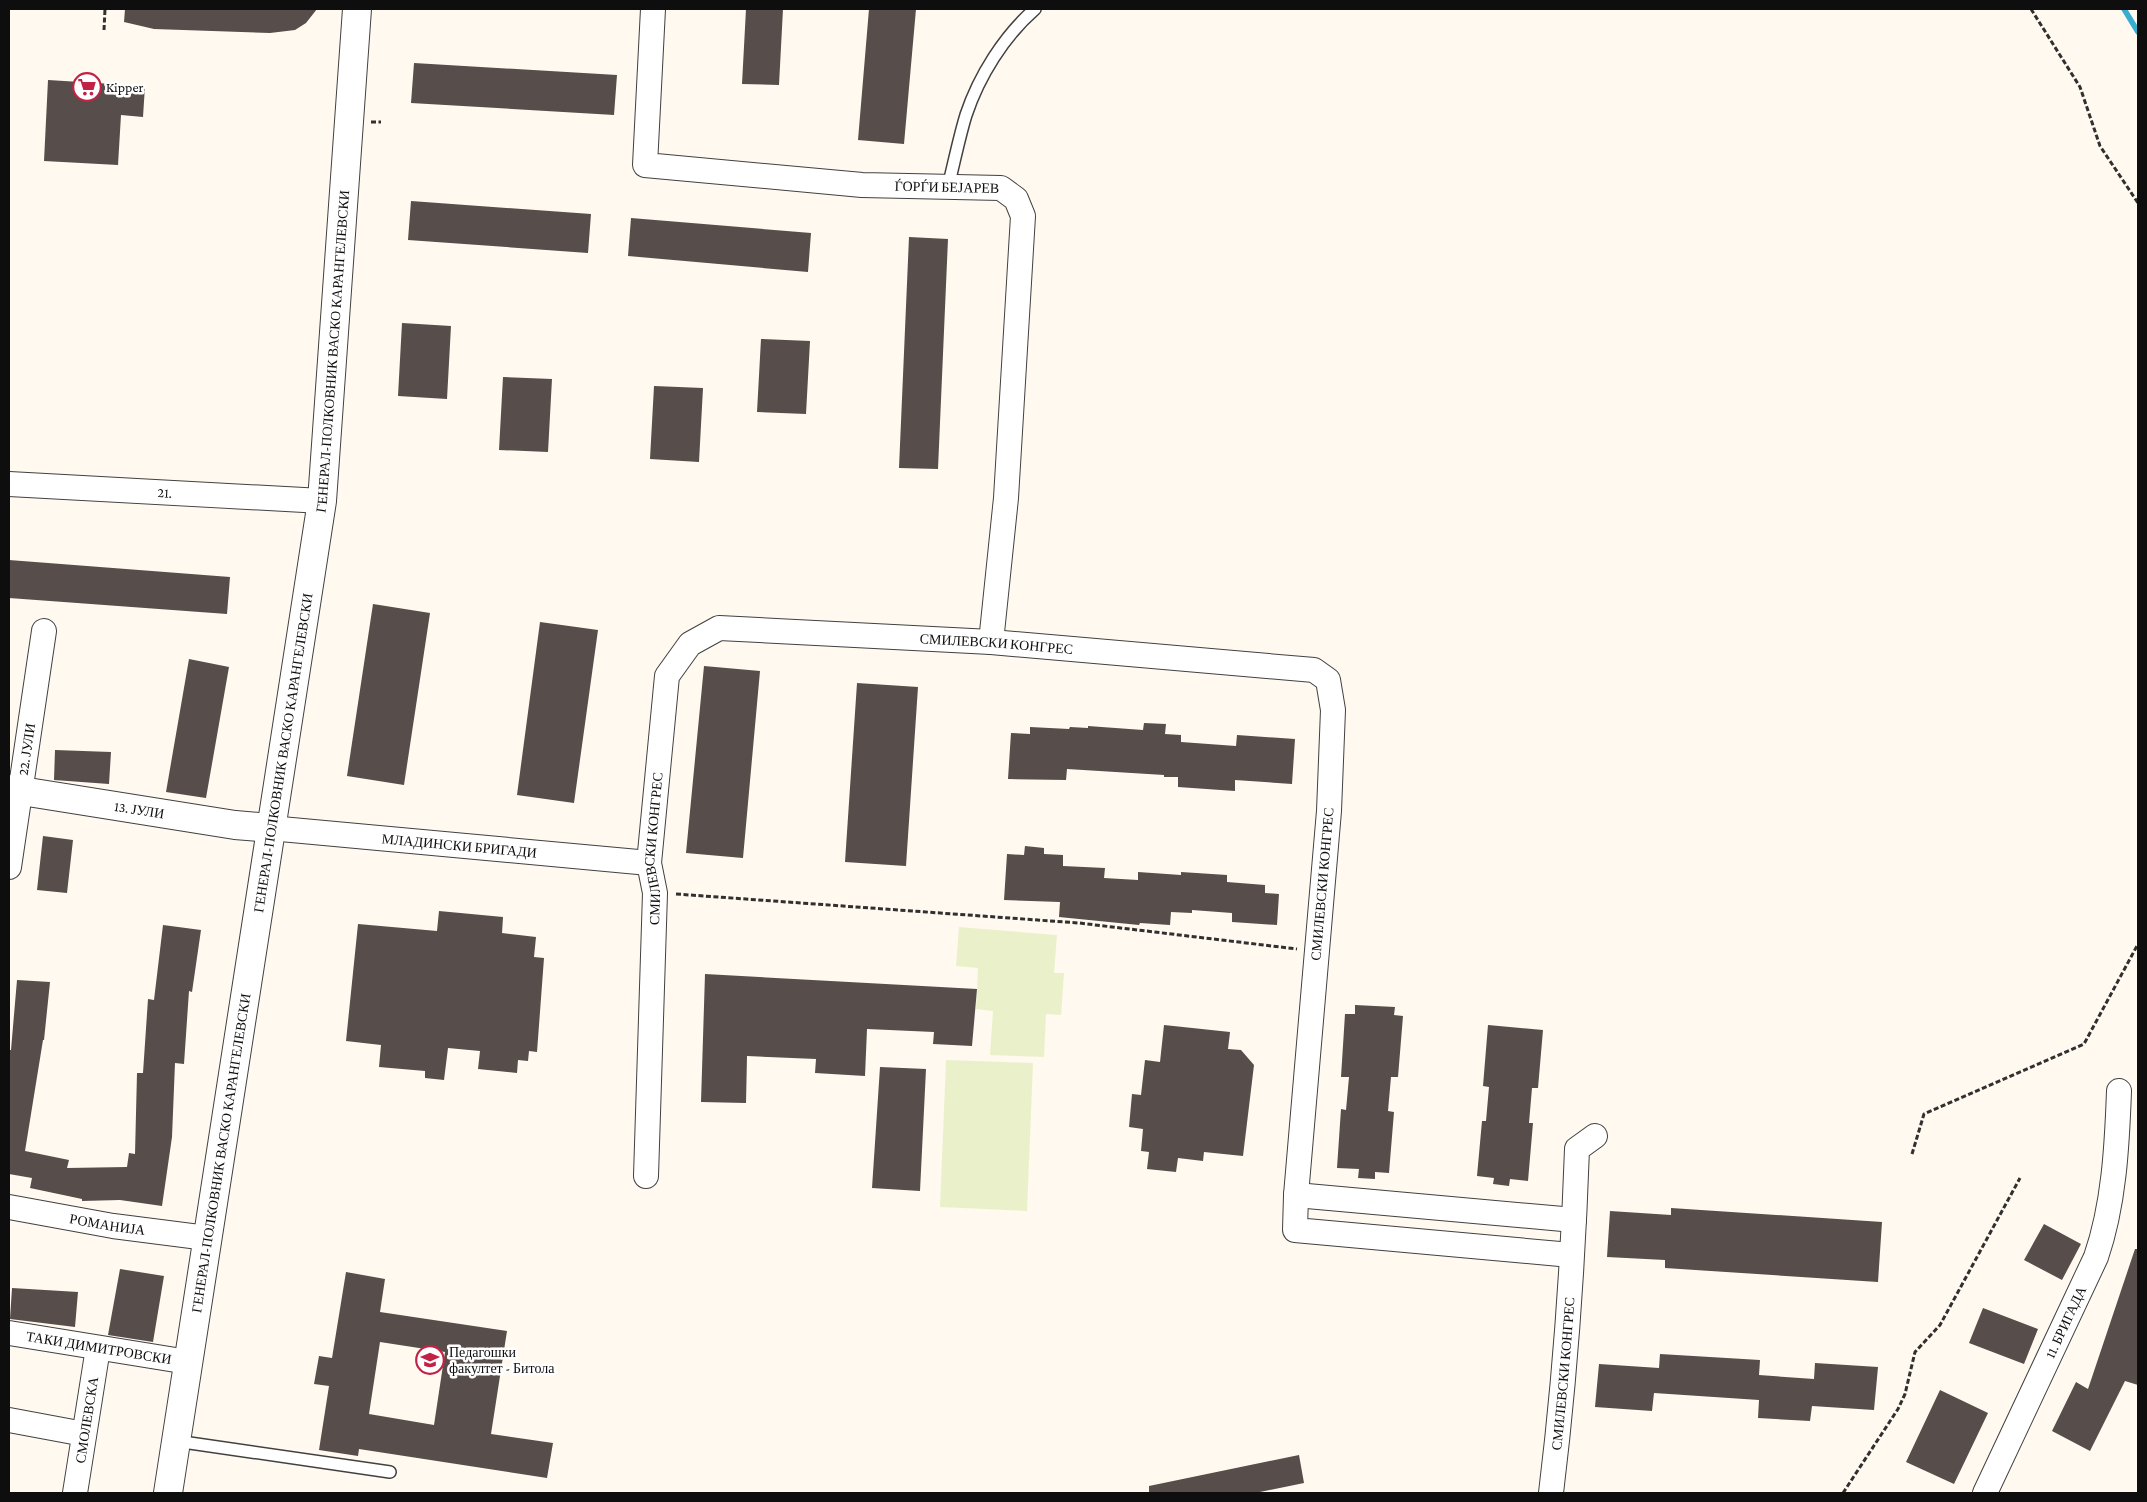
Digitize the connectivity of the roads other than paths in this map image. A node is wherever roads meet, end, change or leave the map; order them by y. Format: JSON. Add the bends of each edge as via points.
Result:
{"nodes":[{"id":1,"x":356,"y":9,"type":"edge"},
{"id":2,"x":653,"y":9,"type":"edge"},
{"id":3,"x":1035,"y":9,"type":"edge"},
{"id":4,"x":948,"y":187,"type":"junction"},
{"id":5,"x":9,"y":484,"type":"edge"},
{"id":6,"x":322,"y":501,"type":"junction"},
{"id":7,"x":44,"y":631,"type":"dead end"},
{"id":8,"x":991,"y":642,"type":"junction"},
{"id":9,"x":15,"y":789,"type":"edge"},
{"id":10,"x":270,"y":828,"type":"junction"},
{"id":11,"x":648,"y":862,"type":"junction"},
{"id":12,"x":9,"y":867,"type":"edge"},
{"id":13,"x":2119,"y":1091,"type":"dead end"},
{"id":14,"x":1595,"y":1136,"type":"dead end"},
{"id":15,"x":2128,"y":1141,"type":"edge"},
{"id":16,"x":646,"y":1176,"type":"dead end"},
{"id":17,"x":1296,"y":1195,"type":"junction"},
{"id":18,"x":9,"y":1207,"type":"edge"},
{"id":19,"x":1574,"y":1220,"type":"junction"},
{"id":20,"x":207,"y":1238,"type":"junction"},
{"id":21,"x":1571,"y":1255,"type":"junction"},
{"id":22,"x":9,"y":1333,"type":"edge"},
{"id":23,"x":98,"y":1348,"type":"junction"},
{"id":24,"x":188,"y":1362,"type":"junction"},
{"id":25,"x":9,"y":1420,"type":"edge"},
{"id":26,"x":84,"y":1434,"type":"junction"},
{"id":27,"x":176,"y":1441,"type":"junction"},
{"id":28,"x":390,"y":1472,"type":"dead end"},
{"id":29,"x":75,"y":1493,"type":"edge"},
{"id":30,"x":168,"y":1493,"type":"edge"},
{"id":31,"x":1552,"y":1493,"type":"edge"},
{"id":32,"x":1985,"y":1493,"type":"edge"}],
"edges":[{"from":1,"to":6,"type":"street","name":"ГЕНЕРАЛ-ПОЛКОВНИК ВАСКО КАРАНГЕЛЕВСКИ"},
{"from":2,"to":4,"type":"street","name":"ЃОРЃИ БЕЈАРЕВ","via":[[646,166],[862,185]]},
{"from":3,"to":4,"type":"lane","via":[[1010,34],[984,76],[966,115]]},
{"from":4,"to":8,"type":"street","name":"ЃОРЃИ БЕЈАРЕВ","via":[[1001,188],[1016,199],[1023,216],[1006,498]]},
{"from":5,"to":6,"type":"street","name":"21."},
{"from":6,"to":10,"type":"street","name":"ГЕНЕРАЛ-ПОЛКОВНИК ВАСКО КАРАНГЕЛЕВСКИ"},
{"from":7,"to":9,"type":"street","name":"22. ЈУЛИ"},
{"from":8,"to":11,"type":"street","name":"СМИЛЕВСКИ КОНГРЕС","via":[[719,628],[690,644],[666,676]]},
{"from":8,"to":17,"type":"street","name":"СМИЛЕВСКИ КОНГРЕС","via":[[1314,670],[1328,680],[1334,710],[1329,811]]},
{"from":9,"to":10,"type":"street","name":"13. ЈУЛИ"},
{"from":9,"to":12,"type":"street","name":"22. ЈУЛИ"},
{"from":10,"to":11,"type":"street","name":"МЛАДИНСКИ БРИГАДИ"},
{"from":10,"to":20,"type":"street","name":"ГЕНЕРАЛ-ПОЛКОВНИК ВАСКО КАРАНГЕЛЕВСКИ"},
{"from":11,"to":16,"type":"street","name":"СМИЛЕВСКИ КОНГРЕС","via":[[655,893]]},
{"from":13,"to":15,"type":"street","name":"11. БРИГАДА"},
{"from":14,"to":19,"type":"street","name":"СМИЛЕВСКИ КОНГРЕС","via":[[1577,1149]]},
{"from":15,"to":32,"type":"street","name":"11. БРИГАДА","via":[[2096,1257]]},
{"from":17,"to":19,"type":"street"},
{"from":17,"to":21,"type":"street","name":"СМИЛЕВСКИ КОНГРЕС","via":[[1295,1230]]},
{"from":18,"to":20,"type":"street","name":"РОМАНИЈА","via":[[114,1226]]},
{"from":19,"to":21,"type":"street","name":"СМИЛЕВСКИ КОНГРЕС"},
{"from":20,"to":24,"type":"street","name":"ГЕНЕРАЛ-ПОЛКОВНИК ВАСКО КАРАНГЕЛЕВСКИ"},
{"from":21,"to":31,"type":"street","name":"СМИЛЕВСКИ КОНГРЕС"},
{"from":22,"to":23,"type":"street","name":"ТАКИ ДИМИТРОВСКИ"},
{"from":23,"to":24,"type":"street","name":"ТАКИ ДИМИТРОВСКИ"},
{"from":23,"to":26,"type":"street","name":"СМОЛЕВСКА"},
{"from":24,"to":27,"type":"street","name":"ГЕНЕРАЛ-ПОЛКОВНИК ВАСКО КАРАНГЕЛЕВСКИ"},
{"from":25,"to":26,"type":"street"},
{"from":26,"to":29,"type":"street","name":"СМОЛЕВСКА"},
{"from":27,"to":28,"type":"lane"},
{"from":27,"to":30,"type":"street","name":"ГЕНЕРАЛ-ПОЛКОВНИК ВАСКО КАРАНГЕЛЕВСКИ"}]}
